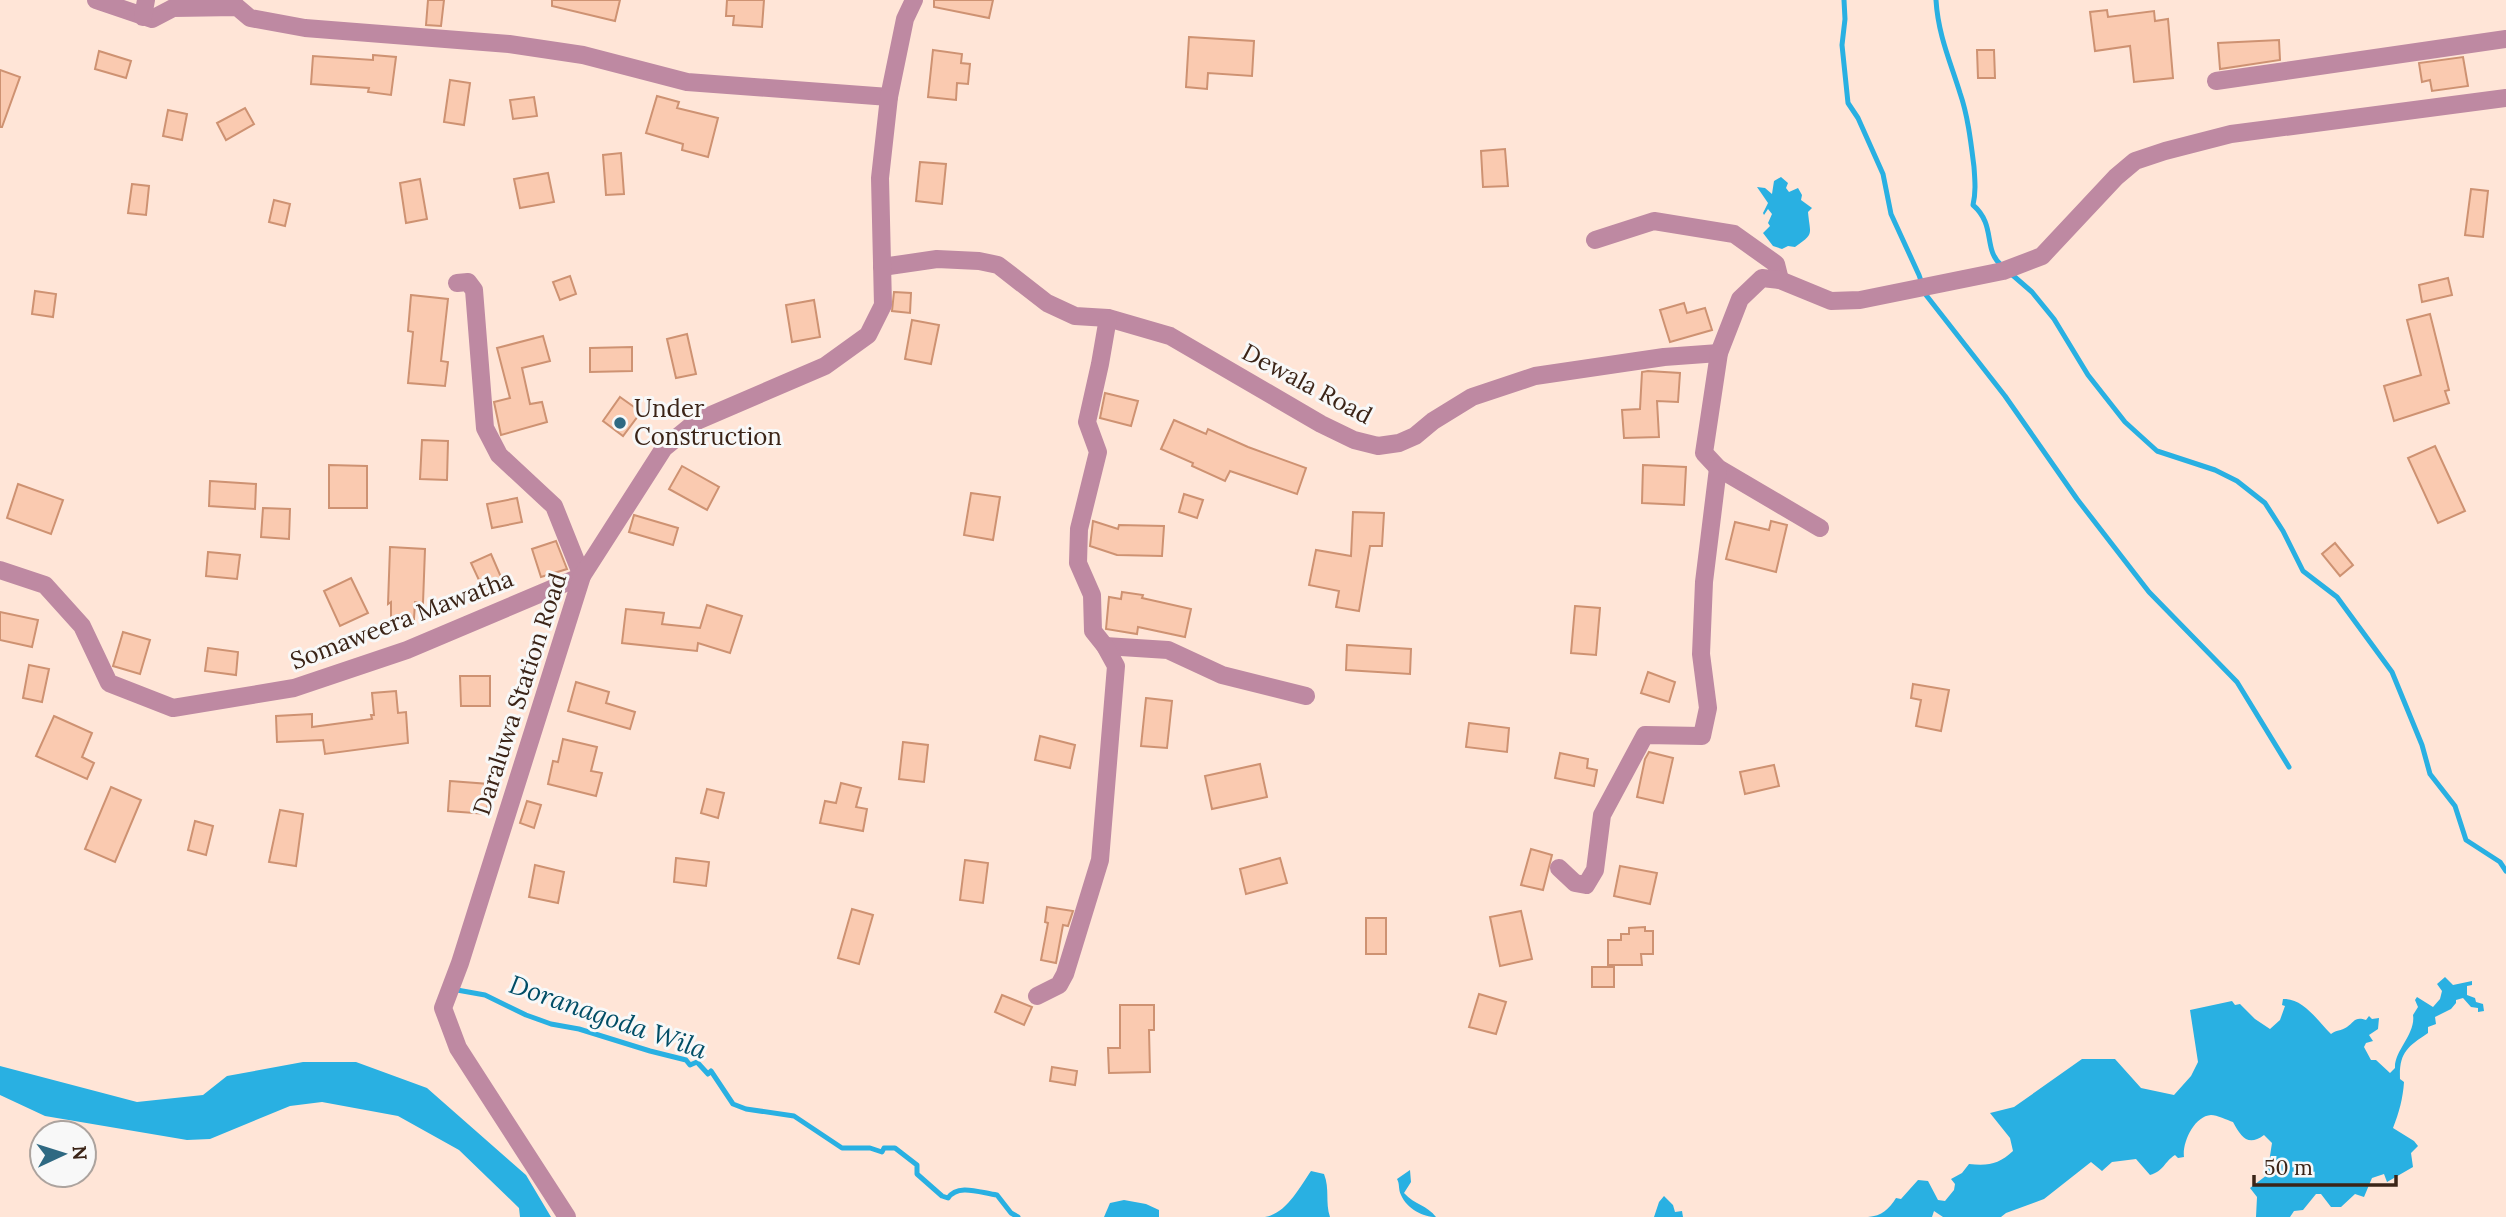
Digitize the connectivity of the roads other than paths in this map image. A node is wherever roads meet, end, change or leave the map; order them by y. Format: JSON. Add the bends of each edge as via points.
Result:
{"nodes":[{"id":1,"x":96,"y":0,"type":"edge"},
{"id":2,"x":914,"y":0,"type":"edge"},
{"id":3,"x":145,"y":9,"type":"edge"},
{"id":4,"x":2506,"y":39,"type":"edge"},
{"id":5,"x":2216,"y":81,"type":"dead end"},
{"id":6,"x":889,"y":97,"type":"junction"},
{"id":7,"x":2506,"y":98,"type":"edge"},
{"id":8,"x":1595,"y":240,"type":"dead end"},
{"id":9,"x":882,"y":267,"type":"junction"},
{"id":10,"x":1780,"y":280,"type":"junction"},
{"id":11,"x":457,"y":283,"type":"dead end"},
{"id":12,"x":1108,"y":318,"type":"junction"},
{"id":13,"x":1719,"y":353,"type":"junction"},
{"id":14,"x":1718,"y":468,"type":"junction"},
{"id":15,"x":1820,"y":528,"type":"dead end"},
{"id":16,"x":0,"y":570,"type":"edge"},
{"id":17,"x":582,"y":576,"type":"junction"},
{"id":18,"x":1105,"y":646,"type":"junction"},
{"id":19,"x":1306,"y":696,"type":"dead end"},
{"id":20,"x":1559,"y":868,"type":"dead end"},
{"id":21,"x":1037,"y":996,"type":"dead end"},
{"id":22,"x":567,"y":1217,"type":"edge"}],
"edges":[{"from":1,"to":3,"type":"street"},
{"from":2,"to":6,"type":"street","name":"Daraluwa Station Road","via":[[905,19]]},
{"from":3,"to":6,"type":"street","via":[[152,19],[173,8],[237,8],[250,18],[305,28],[509,44],[583,55],[687,82]]},
{"from":4,"to":5,"type":"street"},
{"from":6,"to":9,"type":"street","name":"Daraluwa Station Road","via":[[880,178]]},
{"from":7,"to":10,"type":"street","via":[[2231,134],[2165,151],[2135,162],[2116,177],[2042,256],[2003,271],[1860,300],[1830,301]]},
{"from":8,"to":10,"type":"street","via":[[1654,221],[1734,234],[1776,264]]},
{"from":9,"to":12,"type":"street","name":"Dewala Road","via":[[937,259],[998,265],[1047,303],[1075,316]]},
{"from":9,"to":17,"type":"street","name":"Daraluwa Station Road","via":[[883,305],[868,334],[825,366],[697,421],[664,448]]},
{"from":10,"to":13,"type":"street","via":[[1762,278],[1740,299]]},
{"from":11,"to":17,"type":"street","via":[[468,282],[474,290],[485,428],[499,455],[554,506]]},
{"from":12,"to":13,"type":"street","name":"Dewala Road","via":[[1170,336],[1321,424],[1378,446],[1415,436],[1463,402],[1535,376]]},
{"from":12,"to":18,"type":"street","via":[[1087,422],[1098,452],[1079,529],[1078,563],[1092,594],[1093,631]]},
{"from":13,"to":14,"type":"street","via":[[1704,453]]},
{"from":14,"to":15,"type":"street"},
{"from":14,"to":20,"type":"street","via":[[1704,582],[1700,654],[1708,708],[1702,736],[1645,735],[1602,815],[1595,870],[1586,885],[1575,883]]},
{"from":16,"to":17,"type":"street","name":"Somaweera Mawatha","via":[[45,585],[82,626],[108,683],[173,708],[294,688],[407,650]]},
{"from":17,"to":22,"type":"street","name":"Daraluwa Station Road","via":[[443,1008],[458,1048]]},
{"from":18,"to":19,"type":"street","via":[[1168,650],[1222,675]]},
{"from":18,"to":21,"type":"street","via":[[1116,666],[1100,860],[1065,974],[1059,985]]}]}
